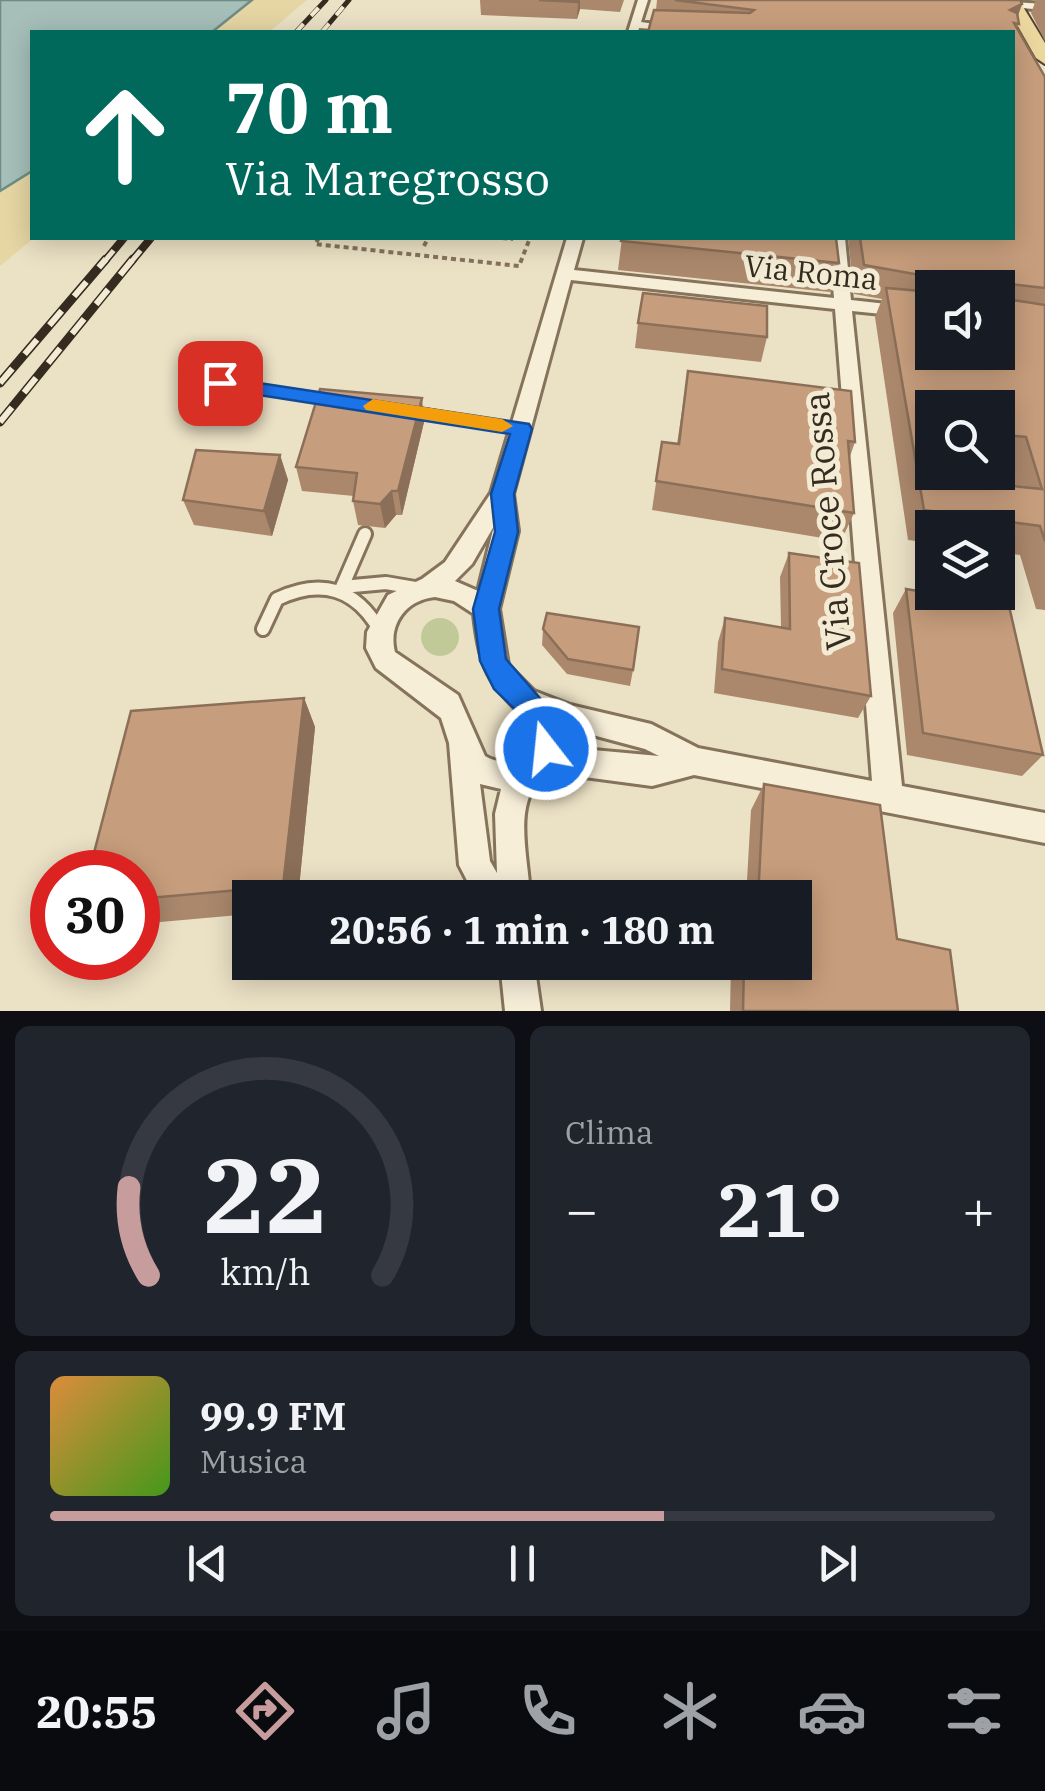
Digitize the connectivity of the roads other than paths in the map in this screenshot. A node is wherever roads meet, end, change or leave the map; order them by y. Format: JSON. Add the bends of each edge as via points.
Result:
{"nodes":[{"id":1,"x":643,"y":0,"type":"edge"},
{"id":2,"x":994,"y":0,"type":"edge"},
{"id":3,"x":1012,"y":2,"type":"edge"},
{"id":4,"x":1045,"y":7,"type":"edge"},
{"id":5,"x":634,"y":29,"type":"edge"},
{"id":6,"x":688,"y":29,"type":"edge"},
{"id":7,"x":1010,"y":30,"type":"edge"},
{"id":8,"x":1015,"y":40,"type":"edge"},
{"id":9,"x":1044,"y":55,"type":"edge"},
{"id":10,"x":1037,"y":80,"type":"edge"},
{"id":11,"x":574,"y":240,"type":"edge"},
{"id":12,"x":837,"y":240,"type":"edge"},
{"id":13,"x":564,"y":274,"type":"junction"},
{"id":14,"x":844,"y":304,"type":"junction"},
{"id":15,"x":915,"y":312,"type":"edge"},
{"id":16,"x":220,"y":383,"type":"dead end"},
{"id":17,"x":336,"y":400,"type":"edge"},
{"id":18,"x":394,"y":409,"type":"edge"},
{"id":19,"x":522,"y":429,"type":"junction"},
{"id":20,"x":502,"y":494,"type":"junction"},
{"id":21,"x":365,"y":534,"type":"dead end"},
{"id":22,"x":336,"y":587,"type":"junction"},
{"id":23,"x":424,"y":588,"type":"junction"},
{"id":24,"x":486,"y":609,"type":"junction"},
{"id":25,"x":264,"y":630,"type":"dead end"},
{"id":26,"x":382,"y":634,"type":"junction"},
{"id":27,"x":530,"y":701,"type":"junction"},
{"id":28,"x":460,"y":740,"type":"junction"},
{"id":29,"x":694,"y":762,"type":"junction"},
{"id":30,"x":534,"y":764,"type":"junction"},
{"id":31,"x":888,"y":798,"type":"junction"},
{"id":32,"x":1045,"y":828,"type":"edge"},
{"id":33,"x":484,"y":880,"type":"edge"},
{"id":34,"x":513,"y":880,"type":"edge"},
{"id":35,"x":519,"y":980,"type":"edge"},
{"id":36,"x":523,"y":1011,"type":"edge"}],
"edges":[{"from":1,"to":5,"type":"street"},
{"from":2,"to":7,"type":"main road"},
{"from":3,"to":4,"type":"street"},
{"from":3,"to":9,"type":"main road"},
{"from":5,"to":6,"type":"street"},
{"from":8,"to":10,"type":"main road"},
{"from":11,"to":13,"type":"street"},
{"from":12,"to":14,"type":"street","name":"Via Croce Rossa"},
{"from":13,"to":14,"type":"street","name":"Via Roma"},
{"from":13,"to":19,"type":"street"},
{"from":14,"to":15,"type":"street","name":"Via Roma"},
{"from":14,"to":31,"type":"street","name":"Via Croce Rossa"},
{"from":16,"to":17,"type":"lane"},
{"from":18,"to":19,"type":"lane"},
{"from":19,"to":20,"type":"street"},
{"from":20,"to":23,"type":"street","via":[[467,558]]},
{"from":20,"to":24,"type":"street","via":[[506,532]]},
{"from":21,"to":22,"type":"lane"},
{"from":22,"to":23,"type":"lane"},
{"from":22,"to":25,"type":"lane","via":[[293,590],[277,599]]},
{"from":22,"to":26,"type":"lane","via":[[364,604]]},
{"from":23,"to":24,"type":"street","via":[[460,592]]},
{"from":23,"to":26,"type":"street","via":[[393,606]]},
{"from":24,"to":27,"type":"street","via":[[498,672]]},
{"from":26,"to":28,"type":"street","via":[[391,669],[446,702]]},
{"from":27,"to":29,"type":"street","via":[[651,737]]},
{"from":27,"to":30,"type":"street","via":[[548,728]]},
{"from":28,"to":30,"type":"street","via":[[482,770],[503,775]]},
{"from":28,"to":33,"type":"street","via":[[475,865]]},
{"from":29,"to":30,"type":"street","via":[[652,772]]},
{"from":29,"to":31,"type":"street"},
{"from":30,"to":34,"type":"street","via":[[516,782],[508,806]]},
{"from":31,"to":32,"type":"street"},
{"from":35,"to":36,"type":"street"}]}
